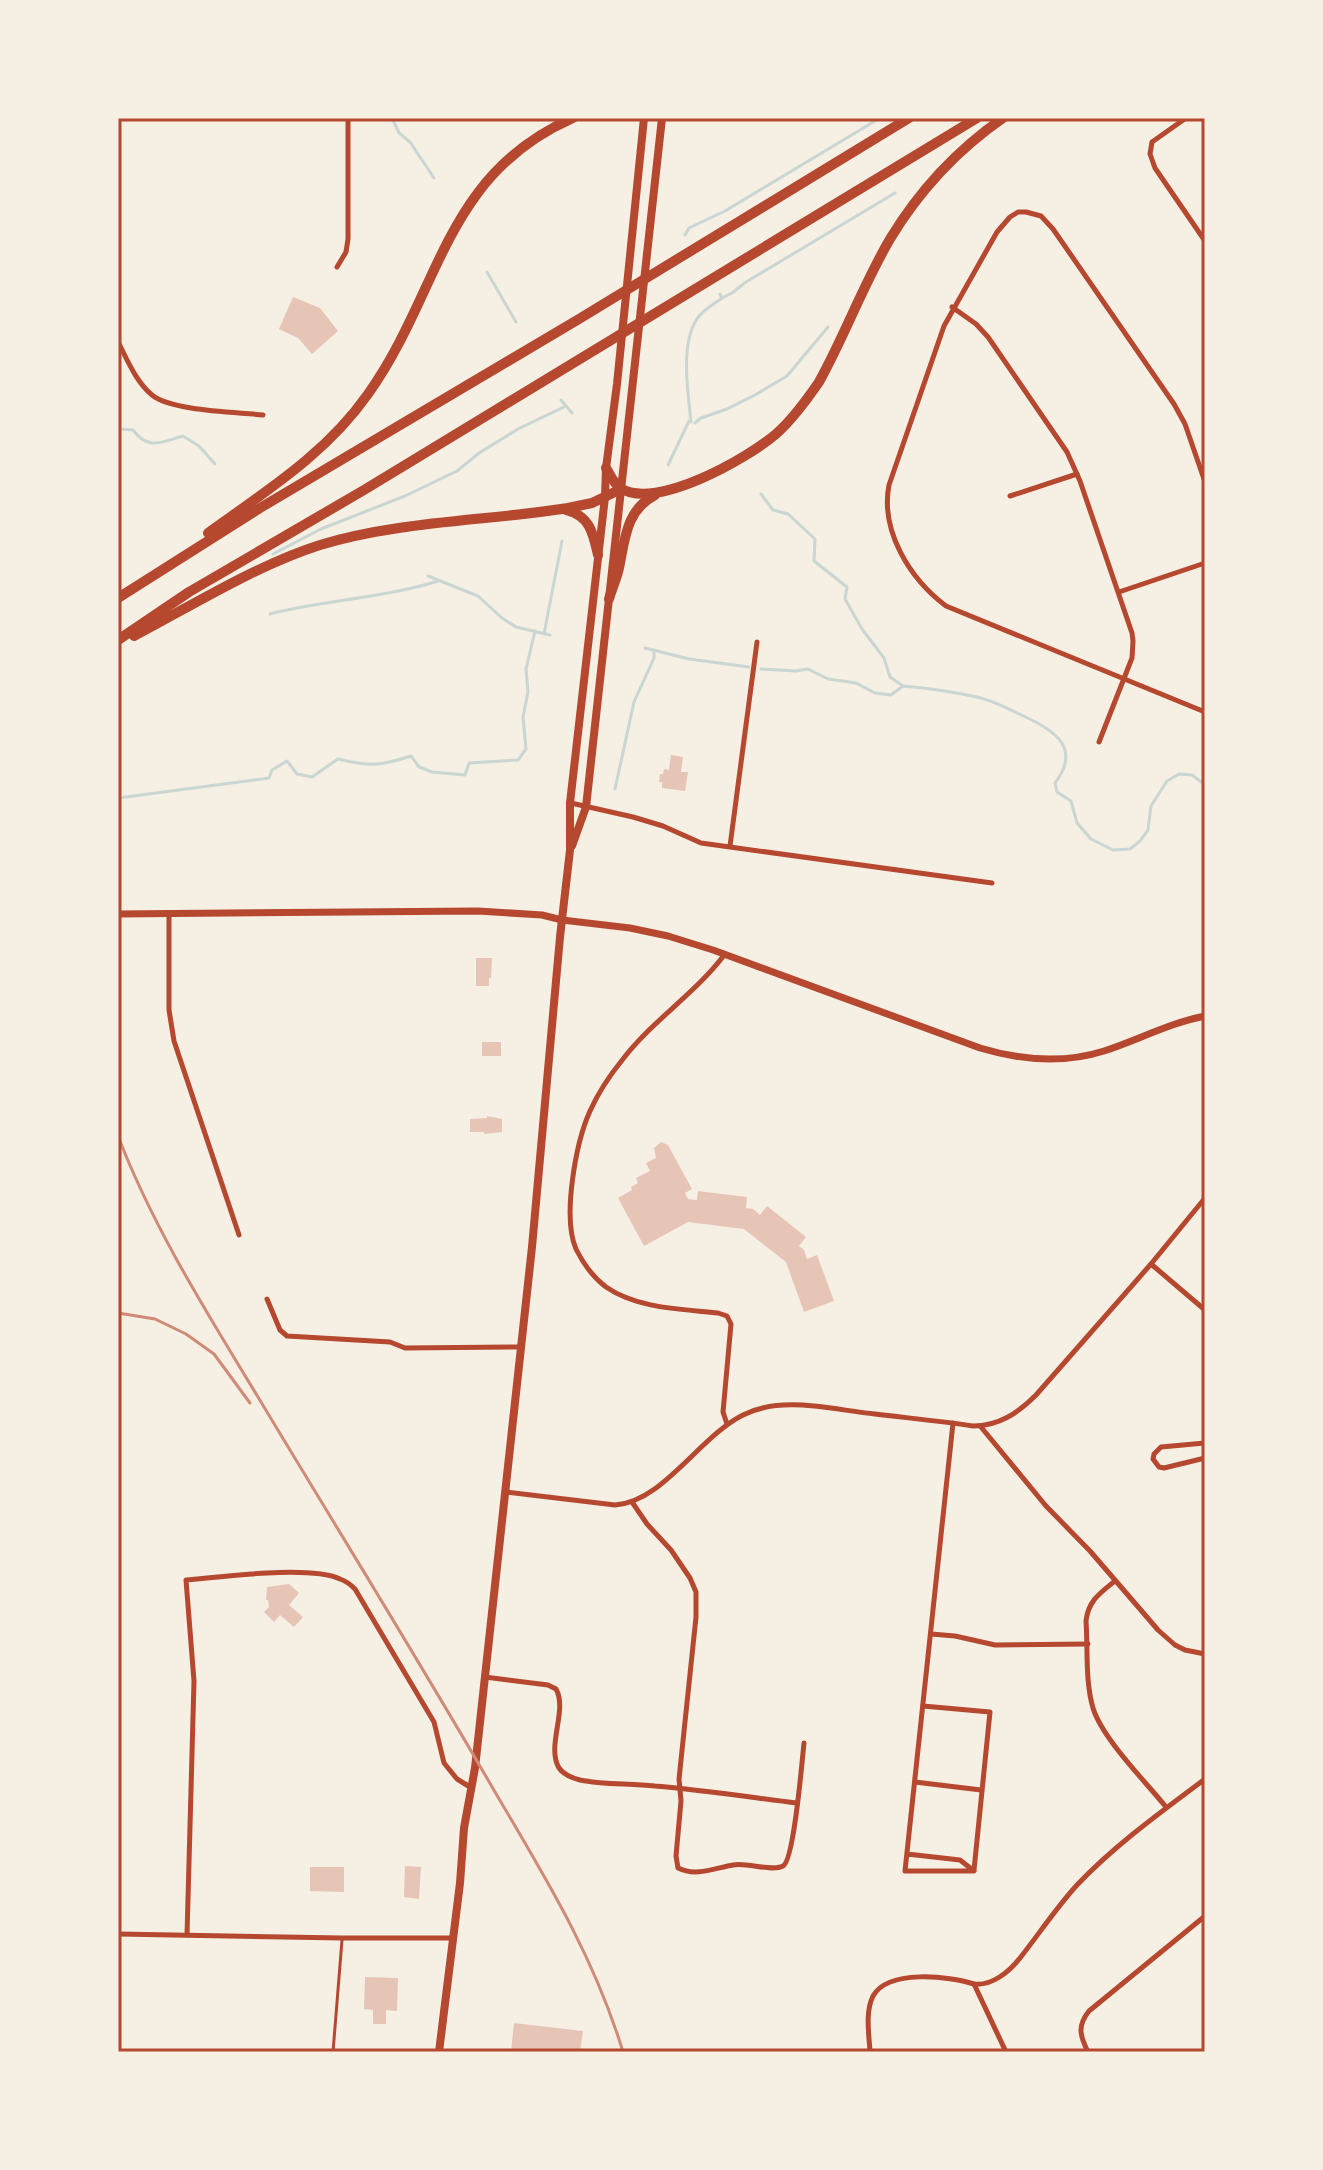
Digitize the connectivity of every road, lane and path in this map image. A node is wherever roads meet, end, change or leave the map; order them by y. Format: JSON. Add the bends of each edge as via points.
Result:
{"nodes":[{"id":1,"x":348,"y":118,"type":"edge"},
{"id":2,"x":573,"y":118,"type":"edge"},
{"id":3,"x":644,"y":118,"type":"edge"},
{"id":4,"x":662,"y":118,"type":"edge"},
{"id":5,"x":909,"y":118,"type":"edge"},
{"id":6,"x":977,"y":118,"type":"edge"},
{"id":7,"x":1003,"y":118,"type":"edge"},
{"id":8,"x":1186,"y":118,"type":"edge"},
{"id":9,"x":1205,"y":241,"type":"edge"},
{"id":10,"x":337,"y":267,"type":"dead end"},
{"id":11,"x":952,"y":307,"type":"junction"},
{"id":12,"x":118,"y":342,"type":"edge"},
{"id":13,"x":263,"y":415,"type":"dead end"},
{"id":14,"x":606,"y":468,"type":"junction"},
{"id":15,"x":1077,"y":474,"type":"junction"},
{"id":16,"x":1205,"y":482,"type":"edge"},
{"id":17,"x":621,"y":489,"type":"junction"},
{"id":18,"x":659,"y":493,"type":"junction"},
{"id":19,"x":1010,"y":496,"type":"dead end"},
{"id":20,"x":605,"y":497,"type":"junction"},
{"id":21,"x":552,"y":511,"type":"junction"},
{"id":22,"x":598,"y":555,"type":"junction"},
{"id":23,"x":1205,"y":563,"type":"edge"},
{"id":24,"x":145,"y":581,"type":"junction"},
{"id":25,"x":1118,"y":592,"type":"junction"},
{"id":26,"x":118,"y":598,"type":"edge"},
{"id":27,"x":609,"y":599,"type":"junction"},
{"id":28,"x":118,"y":642,"type":"edge"},
{"id":29,"x":757,"y":642,"type":"dead end"},
{"id":30,"x":1123,"y":679,"type":"junction"},
{"id":31,"x":1205,"y":712,"type":"edge"},
{"id":32,"x":1099,"y":742,"type":"dead end"},
{"id":33,"x":570,"y":803,"type":"junction"},
{"id":34,"x":586,"y":807,"type":"junction"},
{"id":35,"x":730,"y":846,"type":"junction"},
{"id":36,"x":570,"y":850,"type":"junction"},
{"id":37,"x":992,"y":883,"type":"dead end"},
{"id":38,"x":118,"y":914,"type":"edge"},
{"id":39,"x":169,"y":915,"type":"junction"},
{"id":40,"x":562,"y":920,"type":"junction"},
{"id":41,"x":725,"y":954,"type":"junction"},
{"id":42,"x":1205,"y":1016,"type":"edge"},
{"id":43,"x":1205,"y":1198,"type":"edge"},
{"id":44,"x":239,"y":1235,"type":"dead end"},
{"id":45,"x":1151,"y":1264,"type":"junction"},
{"id":46,"x":267,"y":1299,"type":"dead end"},
{"id":47,"x":1205,"y":1310,"type":"edge"},
{"id":48,"x":522,"y":1347,"type":"junction"},
{"id":49,"x":953,"y":1423,"type":"junction"},
{"id":50,"x":727,"y":1424,"type":"junction"},
{"id":51,"x":980,"y":1426,"type":"junction"},
{"id":52,"x":1205,"y":1443,"type":"edge"},
{"id":53,"x":1205,"y":1458,"type":"edge"},
{"id":54,"x":506,"y":1492,"type":"junction"},
{"id":55,"x":632,"y":1502,"type":"junction"},
{"id":56,"x":1115,"y":1581,"type":"junction"},
{"id":57,"x":931,"y":1634,"type":"junction"},
{"id":58,"x":1088,"y":1644,"type":"junction"},
{"id":59,"x":1205,"y":1654,"type":"edge"},
{"id":60,"x":485,"y":1677,"type":"junction"},
{"id":61,"x":923,"y":1706,"type":"junction"},
{"id":62,"x":804,"y":1743,"type":"dead end"},
{"id":63,"x":1205,"y":1779,"type":"edge"},
{"id":64,"x":915,"y":1782,"type":"junction"},
{"id":65,"x":470,"y":1787,"type":"junction"},
{"id":66,"x":680,"y":1789,"type":"junction"},
{"id":67,"x":981,"y":1790,"type":"junction"},
{"id":68,"x":797,"y":1803,"type":"junction"},
{"id":69,"x":1167,"y":1808,"type":"junction"},
{"id":70,"x":907,"y":1854,"type":"junction"},
{"id":71,"x":974,"y":1871,"type":"junction"},
{"id":72,"x":1205,"y":1916,"type":"edge"},
{"id":73,"x":118,"y":1934,"type":"edge"},
{"id":74,"x":187,"y":1935,"type":"junction"},
{"id":75,"x":342,"y":1938,"type":"junction"},
{"id":76,"x":453,"y":1938,"type":"junction"},
{"id":77,"x":974,"y":1984,"type":"junction"},
{"id":78,"x":333,"y":2052,"type":"edge"},
{"id":79,"x":439,"y":2052,"type":"edge"},
{"id":80,"x":870,"y":2052,"type":"edge"},
{"id":81,"x":1006,"y":2052,"type":"edge"},
{"id":82,"x":1088,"y":2052,"type":"edge"}],
"edges":[{"from":1,"to":10,"type":"street","via":[[348,239]]},
{"from":2,"to":24,"type":"highway","via":[[514,153],[482,186],[455,227],[383,372],[332,438]]},
{"from":3,"to":14,"type":"main road"},
{"from":4,"to":17,"type":"main road"},
{"from":5,"to":24,"type":"highway"},
{"from":6,"to":28,"type":"highway","via":[[189,592]]},
{"from":7,"to":18,"type":"highway","via":[[962,149],[915,202],[889,240],[819,382],[793,416],[747,456]]},
{"from":8,"to":9,"type":"street","via":[[1152,142],[1150,154]]},
{"from":11,"to":15,"type":"street","via":[[988,337],[1055,432]]},
{"from":11,"to":16,"type":"street","via":[[997,232],[1018,212],[1034,212],[1053,229],[1180,414]]},
{"from":11,"to":30,"type":"street","via":[[889,485],[888,516],[899,546],[928,593],[946,606]]},
{"from":12,"to":13,"type":"street","via":[[146,390],[160,400]]},
{"from":14,"to":17,"type":"highway"},
{"from":14,"to":20,"type":"main road"},
{"from":15,"to":19,"type":"street"},
{"from":15,"to":25,"type":"street"},
{"from":17,"to":18,"type":"highway"},
{"from":17,"to":20,"type":"highway"},
{"from":17,"to":27,"type":"main road"},
{"from":18,"to":27,"type":"highway","via":[[645,500],[631,518]]},
{"from":20,"to":21,"type":"highway"},
{"from":20,"to":22,"type":"main road"},
{"from":21,"to":22,"type":"highway","via":[[574,512],[586,520]]},
{"from":21,"to":28,"type":"highway","via":[[370,533],[322,545]]},
{"from":22,"to":33,"type":"main road"},
{"from":23,"to":25,"type":"street"},
{"from":24,"to":26,"type":"highway"},
{"from":25,"to":30,"type":"street","via":[[1133,641]]},
{"from":27,"to":34,"type":"main road"},
{"from":29,"to":35,"type":"street"},
{"from":30,"to":31,"type":"street"},
{"from":30,"to":32,"type":"street"},
{"from":33,"to":34,"type":"street"},
{"from":33,"to":36,"type":"main road"},
{"from":34,"to":35,"type":"street","via":[[663,826],[701,843]]},
{"from":34,"to":36,"type":"main road"},
{"from":35,"to":37,"type":"street"},
{"from":36,"to":40,"type":"main road"},
{"from":38,"to":39,"type":"street"},
{"from":39,"to":40,"type":"street","via":[[478,911]]},
{"from":39,"to":44,"type":"street","via":[[174,1041]]},
{"from":40,"to":41,"type":"street","via":[[654,932]]},
{"from":40,"to":48,"type":"main road"},
{"from":41,"to":42,"type":"street","via":[[966,1043],[1021,1057],[1087,1055]]},
{"from":41,"to":50,"type":"street","via":[[636,1043],[598,1094],[574,1165],[571,1227],[586,1266],[613,1291],[639,1302],[727,1316]]},
{"from":43,"to":45,"type":"street"},
{"from":45,"to":47,"type":"street"},
{"from":45,"to":51,"type":"street","via":[[1029,1402],[1004,1420]]},
{"from":46,"to":48,"type":"street","via":[[287,1336],[390,1342],[405,1348]]},
{"from":48,"to":54,"type":"main road"},
{"from":49,"to":50,"type":"street","via":[[802,1405],[769,1406]]},
{"from":49,"to":51,"type":"street"},
{"from":49,"to":57,"type":"street"},
{"from":50,"to":55,"type":"street"},
{"from":51,"to":56,"type":"street"},
{"from":52,"to":53,"type":"street","via":[[1161,1447],[1153,1459],[1164,1468]]},
{"from":54,"to":55,"type":"street","via":[[615,1505]]},
{"from":54,"to":60,"type":"main road"},
{"from":55,"to":66,"type":"street","via":[[687,1571],[696,1592]]},
{"from":56,"to":58,"type":"street","via":[[1088,1610]]},
{"from":56,"to":59,"type":"street","via":[[1175,1645]]},
{"from":57,"to":58,"type":"street","via":[[995,1645]]},
{"from":57,"to":61,"type":"street"},
{"from":58,"to":69,"type":"street","via":[[1090,1696],[1097,1720]]},
{"from":60,"to":65,"type":"main road"},
{"from":60,"to":66,"type":"street","via":[[556,1689],[556,1759],[568,1775]]},
{"from":61,"to":64,"type":"street"},
{"from":61,"to":67,"type":"street","via":[[990,1712]]},
{"from":62,"to":68,"type":"street"},
{"from":63,"to":69,"type":"street"},
{"from":64,"to":67,"type":"street"},
{"from":64,"to":70,"type":"street"},
{"from":65,"to":74,"type":"street","via":[[444,1763],[434,1722],[349,1583],[312,1574],[186,1580],[194,1681]]},
{"from":65,"to":76,"type":"main road"},
{"from":66,"to":68,"type":"street"},
{"from":66,"to":68,"type":"street","via":[[677,1864],[689,1872],[739,1864],[783,1866],[790,1858]]},
{"from":67,"to":71,"type":"street"},
{"from":69,"to":77,"type":"street","via":[[1076,1887],[1012,1968],[988,1983]]},
{"from":70,"to":71,"type":"street","via":[[960,1860]]},
{"from":70,"to":71,"type":"street","via":[[905,1871]]},
{"from":72,"to":82,"type":"street","via":[[1089,2011],[1080,2027]]},
{"from":73,"to":74,"type":"street"},
{"from":74,"to":75,"type":"street"},
{"from":75,"to":76,"type":"street"},
{"from":75,"to":78,"type":"lane"},
{"from":76,"to":79,"type":"main road"},
{"from":77,"to":80,"type":"street","via":[[931,1977],[883,1985],[870,2004]]},
{"from":77,"to":81,"type":"street"}]}
